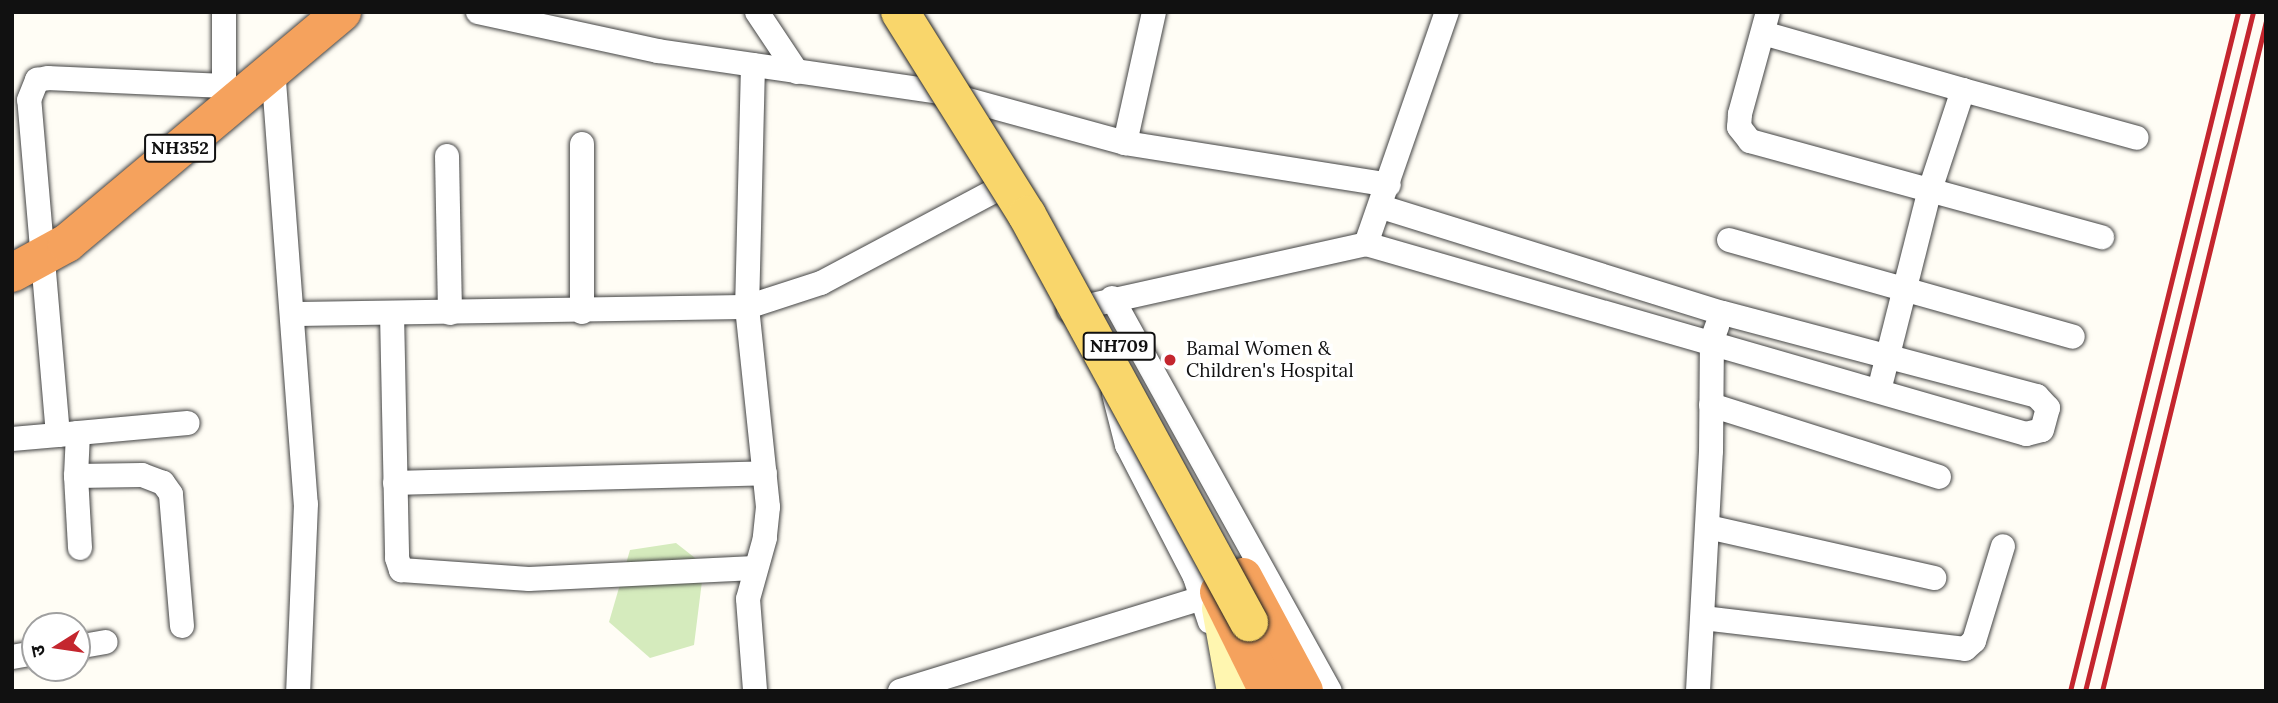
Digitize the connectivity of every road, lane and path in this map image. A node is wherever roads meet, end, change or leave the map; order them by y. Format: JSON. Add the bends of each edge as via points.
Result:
{"nodes":[{"id":1,"x":224,"y":12,"type":"edge"},
{"id":2,"x":342,"y":12,"type":"edge"},
{"id":3,"x":478,"y":12,"type":"edge"},
{"id":4,"x":757,"y":12,"type":"edge"},
{"id":5,"x":888,"y":12,"type":"edge"},
{"id":6,"x":900,"y":12,"type":"edge"},
{"id":7,"x":915,"y":12,"type":"edge"},
{"id":8,"x":1154,"y":12,"type":"edge"},
{"id":9,"x":1447,"y":12,"type":"edge"},
{"id":10,"x":1765,"y":23,"type":"edge"},
{"id":11,"x":752,"y":65,"type":"junction"},
{"id":12,"x":273,"y":68,"type":"junction"},
{"id":13,"x":797,"y":72,"type":"junction"},
{"id":14,"x":21,"y":83,"type":"edge"},
{"id":15,"x":1963,"y":90,"type":"junction"},
{"id":16,"x":954,"y":96,"type":"junction"},
{"id":17,"x":224,"y":98,"type":"junction"},
{"id":18,"x":2137,"y":138,"type":"dead end"},
{"id":19,"x":1125,"y":143,"type":"junction"},
{"id":20,"x":582,"y":144,"type":"dead end"},
{"id":21,"x":447,"y":156,"type":"dead end"},
{"id":22,"x":996,"y":190,"type":"junction"},
{"id":23,"x":1929,"y":192,"type":"junction"},
{"id":24,"x":1385,"y":196,"type":"junction"},
{"id":25,"x":2102,"y":237,"type":"dead end"},
{"id":26,"x":1729,"y":240,"type":"dead end"},
{"id":27,"x":1366,"y":244,"type":"junction"},
{"id":28,"x":28,"y":265,"type":"edge"},
{"id":29,"x":1905,"y":290,"type":"junction"},
{"id":30,"x":1093,"y":304,"type":"junction"},
{"id":31,"x":747,"y":307,"type":"junction"},
{"id":32,"x":582,"y":312,"type":"junction"},
{"id":33,"x":391,"y":313,"type":"junction"},
{"id":34,"x":450,"y":313,"type":"junction"},
{"id":35,"x":1722,"y":313,"type":"junction"},
{"id":36,"x":294,"y":314,"type":"junction"},
{"id":37,"x":2073,"y":337,"type":"dead end"},
{"id":38,"x":1712,"y":340,"type":"junction"},
{"id":39,"x":1885,"y":356,"type":"junction"},
{"id":40,"x":1880,"y":391,"type":"junction"},
{"id":41,"x":1711,"y":405,"type":"junction"},
{"id":42,"x":188,"y":424,"type":"dead end"},
{"id":43,"x":68,"y":434,"type":"junction"},
{"id":44,"x":12,"y":439,"type":"edge"},
{"id":45,"x":765,"y":473,"type":"junction"},
{"id":46,"x":76,"y":476,"type":"junction"},
{"id":47,"x":1938,"y":477,"type":"dead end"},
{"id":48,"x":395,"y":483,"type":"junction"},
{"id":49,"x":1707,"y":527,"type":"junction"},
{"id":50,"x":2004,"y":546,"type":"dead end"},
{"id":51,"x":80,"y":548,"type":"dead end"},
{"id":52,"x":755,"y":568,"type":"junction"},
{"id":53,"x":1934,"y":578,"type":"dead end"},
{"id":54,"x":1208,"y":588,"type":"junction"},
{"id":55,"x":1703,"y":618,"type":"junction"},
{"id":56,"x":1249,"y":622,"type":"dead end"},
{"id":57,"x":182,"y":626,"type":"dead end"},
{"id":58,"x":106,"y":642,"type":"dead end"},
{"id":59,"x":91,"y":644,"type":"edge"},
{"id":60,"x":298,"y":691,"type":"edge"},
{"id":61,"x":755,"y":691,"type":"edge"},
{"id":62,"x":900,"y":691,"type":"edge"},
{"id":63,"x":1224,"y":691,"type":"edge"},
{"id":64,"x":1234,"y":691,"type":"edge"},
{"id":65,"x":1268,"y":691,"type":"edge"},
{"id":66,"x":1304,"y":691,"type":"edge"},
{"id":67,"x":1330,"y":691,"type":"edge"},
{"id":68,"x":1698,"y":691,"type":"edge"}],
"edges":[{"from":1,"to":17,"type":"street"},
{"from":2,"to":12,"type":"highway","number":"NH352"},
{"from":3,"to":11,"type":"street","via":[[658,51]]},
{"from":4,"to":13,"type":"street"},
{"from":5,"to":16,"type":"highway","number":"NH709"},
{"from":6,"to":56,"type":"main road","bridge":true,"via":[[1027,215]]},
{"from":7,"to":16,"type":"highway","number":"NH709"},
{"from":8,"to":19,"type":"street"},
{"from":9,"to":24,"type":"street"},
{"from":10,"to":15,"type":"street"},
{"from":10,"to":23,"type":"street","via":[[1740,114],[1743,136]]},
{"from":11,"to":13,"type":"street"},
{"from":11,"to":31,"type":"street"},
{"from":12,"to":17,"type":"highway","number":"NH352"},
{"from":12,"to":36,"type":"street"},
{"from":13,"to":16,"type":"street"},
{"from":14,"to":17,"type":"street","via":[[48,78]]},
{"from":14,"to":28,"type":"street"},
{"from":15,"to":18,"type":"street"},
{"from":15,"to":23,"type":"street"},
{"from":16,"to":19,"type":"street"},
{"from":16,"to":22,"type":"highway","number":"NH709"},
{"from":16,"to":30,"type":"highway","number":"NH709"},
{"from":17,"to":28,"type":"highway","number":"NH352","via":[[67,243]]},
{"from":19,"to":24,"type":"street"},
{"from":20,"to":32,"type":"street"},
{"from":21,"to":34,"type":"street"},
{"from":22,"to":30,"type":"highway","number":"NH709"},
{"from":22,"to":31,"type":"street","via":[[821,283]]},
{"from":23,"to":25,"type":"street"},
{"from":23,"to":29,"type":"street"},
{"from":24,"to":27,"type":"street"},
{"from":24,"to":35,"type":"street"},
{"from":26,"to":29,"type":"street"},
{"from":27,"to":30,"type":"street"},
{"from":27,"to":38,"type":"street"},
{"from":28,"to":43,"type":"street"},
{"from":29,"to":37,"type":"street"},
{"from":29,"to":39,"type":"street"},
{"from":30,"to":54,"type":"highway","number":"NH709","via":[[1114,394]]},
{"from":30,"to":66,"type":"highway","number":"NH709"},
{"from":30,"to":67,"type":"street"},
{"from":31,"to":32,"type":"street"},
{"from":31,"to":45,"type":"street"},
{"from":32,"to":34,"type":"street"},
{"from":33,"to":34,"type":"street"},
{"from":33,"to":36,"type":"street"},
{"from":33,"to":48,"type":"street"},
{"from":35,"to":38,"type":"street"},
{"from":35,"to":39,"type":"street"},
{"from":36,"to":60,"type":"street","via":[[306,505]]},
{"from":38,"to":40,"type":"street"},
{"from":38,"to":41,"type":"street"},
{"from":39,"to":40,"type":"street"},
{"from":39,"to":40,"type":"street","via":[[2037,396],[2048,408],[2042,430],[2033,435]]},
{"from":41,"to":47,"type":"street"},
{"from":41,"to":49,"type":"street"},
{"from":42,"to":43,"type":"street"},
{"from":43,"to":44,"type":"street"},
{"from":43,"to":46,"type":"street"},
{"from":45,"to":48,"type":"street"},
{"from":45,"to":52,"type":"street","via":[[765,538]]},
{"from":46,"to":51,"type":"street"},
{"from":46,"to":57,"type":"street","via":[[142,475],[163,483],[171,494]]},
{"from":48,"to":52,"type":"street","via":[[397,558],[401,570],[408,574],[529,579]]},
{"from":49,"to":53,"type":"street"},
{"from":49,"to":55,"type":"street"},
{"from":50,"to":55,"type":"street","via":[[1975,641],[1965,649]]},
{"from":52,"to":61,"type":"street","via":[[748,609]]},
{"from":54,"to":62,"type":"street"},
{"from":54,"to":63,"type":"street"},
{"from":54,"to":64,"type":"main road"},
{"from":54,"to":65,"type":"highway","number":"NH709"},
{"from":55,"to":68,"type":"street"},
{"from":58,"to":59,"type":"street"}]}
